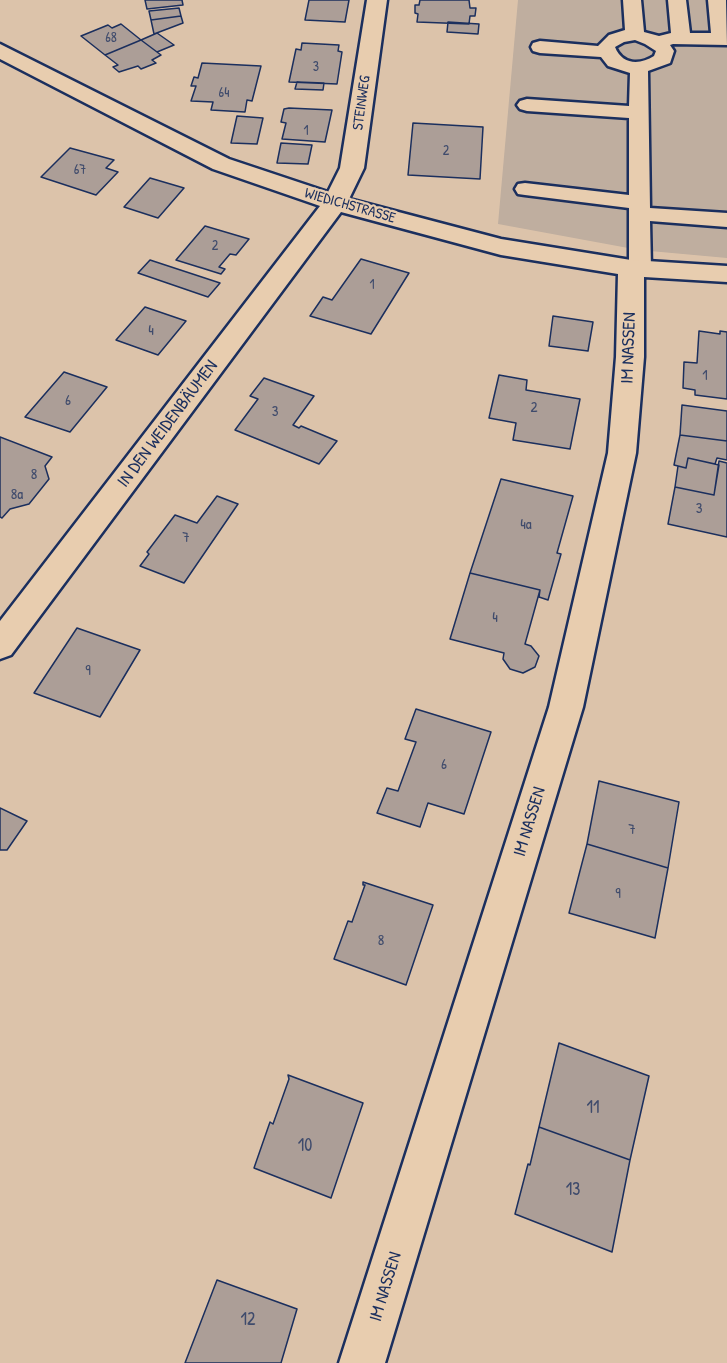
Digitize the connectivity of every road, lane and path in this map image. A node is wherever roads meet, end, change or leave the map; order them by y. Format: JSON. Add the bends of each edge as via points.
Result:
{"nodes":[{"id":1,"x":377,"y":0,"type":"edge"},
{"id":2,"x":632,"y":0,"type":"edge"},
{"id":3,"x":677,"y":0,"type":"edge"},
{"id":4,"x":717,"y":0,"type":"edge"},
{"id":5,"x":635,"y":35,"type":"junction"},
{"id":6,"x":681,"y":39,"type":"junction"},
{"id":7,"x":724,"y":39,"type":"edge"},
{"id":8,"x":659,"y":44,"type":"junction"},
{"id":9,"x":540,"y":47,"type":"dead end"},
{"id":10,"x":0,"y":50,"type":"edge"},
{"id":11,"x":607,"y":52,"type":"junction"},
{"id":12,"x":639,"y":68,"type":"junction"},
{"id":13,"x":527,"y":105,"type":"dead end"},
{"id":14,"x":639,"y":113,"type":"junction"},
{"id":15,"x":525,"y":189,"type":"dead end"},
{"id":16,"x":335,"y":203,"type":"junction"},
{"id":17,"x":641,"y":208,"type":"junction"},
{"id":18,"x":727,"y":220,"type":"edge"},
{"id":19,"x":635,"y":269,"type":"junction"},
{"id":20,"x":727,"y":274,"type":"edge"},
{"id":21,"x":0,"y":645,"type":"edge"},
{"id":22,"x":362,"y":1363,"type":"edge"}],
"edges":[{"from":1,"to":16,"type":"street","name":"STEINWEG","via":[[352,168]]},
{"from":2,"to":5,"type":"lane"},
{"from":3,"to":6,"type":"lane"},
{"from":4,"to":7,"type":"lane"},
{"from":5,"to":8,"type":"lane"},
{"from":5,"to":11,"type":"lane","via":[[611,40]]},
{"from":6,"to":7,"type":"lane"},
{"from":6,"to":8,"type":"lane","via":[[670,38]]},
{"from":8,"to":12,"type":"lane","via":[[664,51],[663,59]]},
{"from":9,"to":11,"type":"lane"},
{"from":10,"to":16,"type":"street","name":"WIEDICHSTRASSE","via":[[221,164]]},
{"from":11,"to":12,"type":"lane","via":[[615,62]]},
{"from":12,"to":14,"type":"lane"},
{"from":13,"to":14,"type":"lane"},
{"from":14,"to":17,"type":"lane"},
{"from":15,"to":17,"type":"lane"},
{"from":16,"to":19,"type":"street","name":"WIEDICHSTRASSE","via":[[501,247]]},
{"from":16,"to":21,"type":"street","name":"IN DEN WEIDENBÄUMEN"},
{"from":17,"to":18,"type":"lane"},
{"from":17,"to":19,"type":"lane"},
{"from":19,"to":20,"type":"street","name":"WIEDICHSTRASSE"},
{"from":19,"to":22,"type":"street","name":"IM NASSEN","via":[[622,453],[566,707]]}]}
